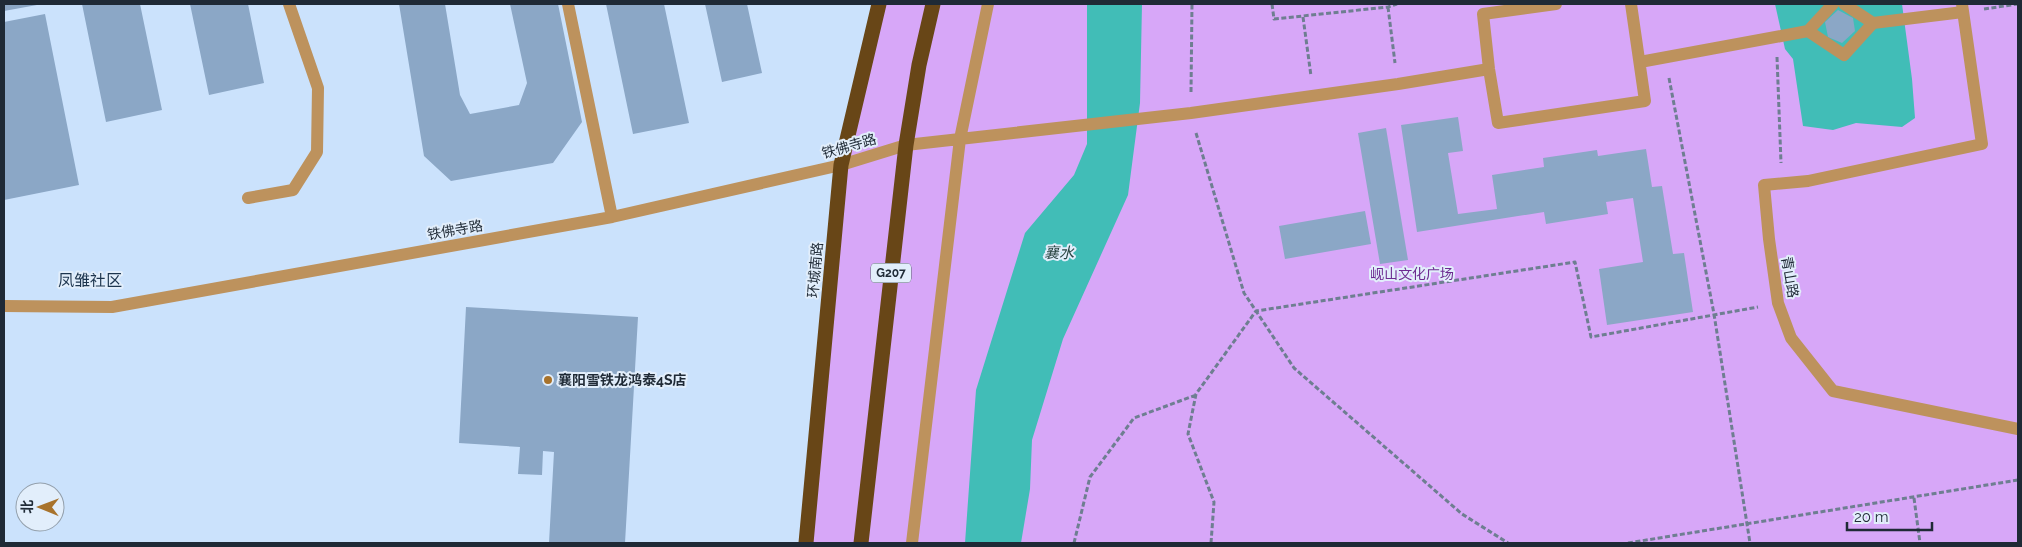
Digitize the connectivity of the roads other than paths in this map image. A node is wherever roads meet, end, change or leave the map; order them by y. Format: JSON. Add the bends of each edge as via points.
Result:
{"nodes":[{"id":1,"x":290,"y":4,"type":"edge"},
{"id":2,"x":568,"y":4,"type":"edge"},
{"id":3,"x":879,"y":4,"type":"edge"},
{"id":4,"x":933,"y":4,"type":"edge"},
{"id":5,"x":988,"y":4,"type":"edge"},
{"id":6,"x":1556,"y":4,"type":"edge"},
{"id":7,"x":1631,"y":4,"type":"edge"},
{"id":8,"x":1832,"y":4,"type":"edge"},
{"id":9,"x":1844,"y":4,"type":"edge"},
{"id":10,"x":1963,"y":8,"type":"edge"},
{"id":11,"x":1874,"y":23,"type":"junction"},
{"id":12,"x":1808,"y":31,"type":"junction"},
{"id":13,"x":1640,"y":62,"type":"junction"},
{"id":14,"x":1489,"y":70,"type":"junction"},
{"id":15,"x":960,"y":139,"type":"junction"},
{"id":16,"x":906,"y":145,"type":"junction"},
{"id":17,"x":841,"y":165,"type":"junction"},
{"id":18,"x":248,"y":198,"type":"dead end"},
{"id":19,"x":612,"y":217,"type":"junction"},
{"id":20,"x":4,"y":306,"type":"edge"},
{"id":21,"x":2018,"y":430,"type":"edge"},
{"id":22,"x":806,"y":543,"type":"edge"},
{"id":23,"x":861,"y":543,"type":"edge"},
{"id":24,"x":912,"y":543,"type":"edge"}],
"edges":[{"from":1,"to":18,"type":"street","via":[[318,88],[317,152],[293,190]]},
{"from":2,"to":19,"type":"street"},
{"from":3,"to":17,"type":"highway","name":"环城南路"},
{"from":4,"to":16,"type":"highway","number":"G207"},
{"from":5,"to":15,"type":"street"},
{"from":6,"to":14,"type":"street","via":[[1484,14]]},
{"from":7,"to":13,"type":"street"},
{"from":8,"to":12,"type":"street"},
{"from":9,"to":11,"type":"street"},
{"from":10,"to":11,"type":"street"},
{"from":10,"to":21,"type":"street","name":"青山路","via":[[1982,144],[1808,181],[1764,185],[1769,239],[1778,303],[1791,338],[1833,391]]},
{"from":11,"to":12,"type":"street","via":[[1844,55]]},
{"from":12,"to":13,"type":"street"},
{"from":13,"to":14,"type":"street","via":[[1644,101],[1498,123]]},
{"from":14,"to":15,"type":"street","name":"铁佛寺路","via":[[1191,113]]},
{"from":15,"to":16,"type":"street","name":"铁佛寺路"},
{"from":15,"to":24,"type":"street"},
{"from":16,"to":17,"type":"street","name":"铁佛寺路"},
{"from":16,"to":23,"type":"highway","number":"G207"},
{"from":17,"to":19,"type":"street","name":"铁佛寺路"},
{"from":17,"to":22,"type":"highway","name":"环城南路"},
{"from":19,"to":20,"type":"street","name":"铁佛寺路","via":[[112,307]]}]}
